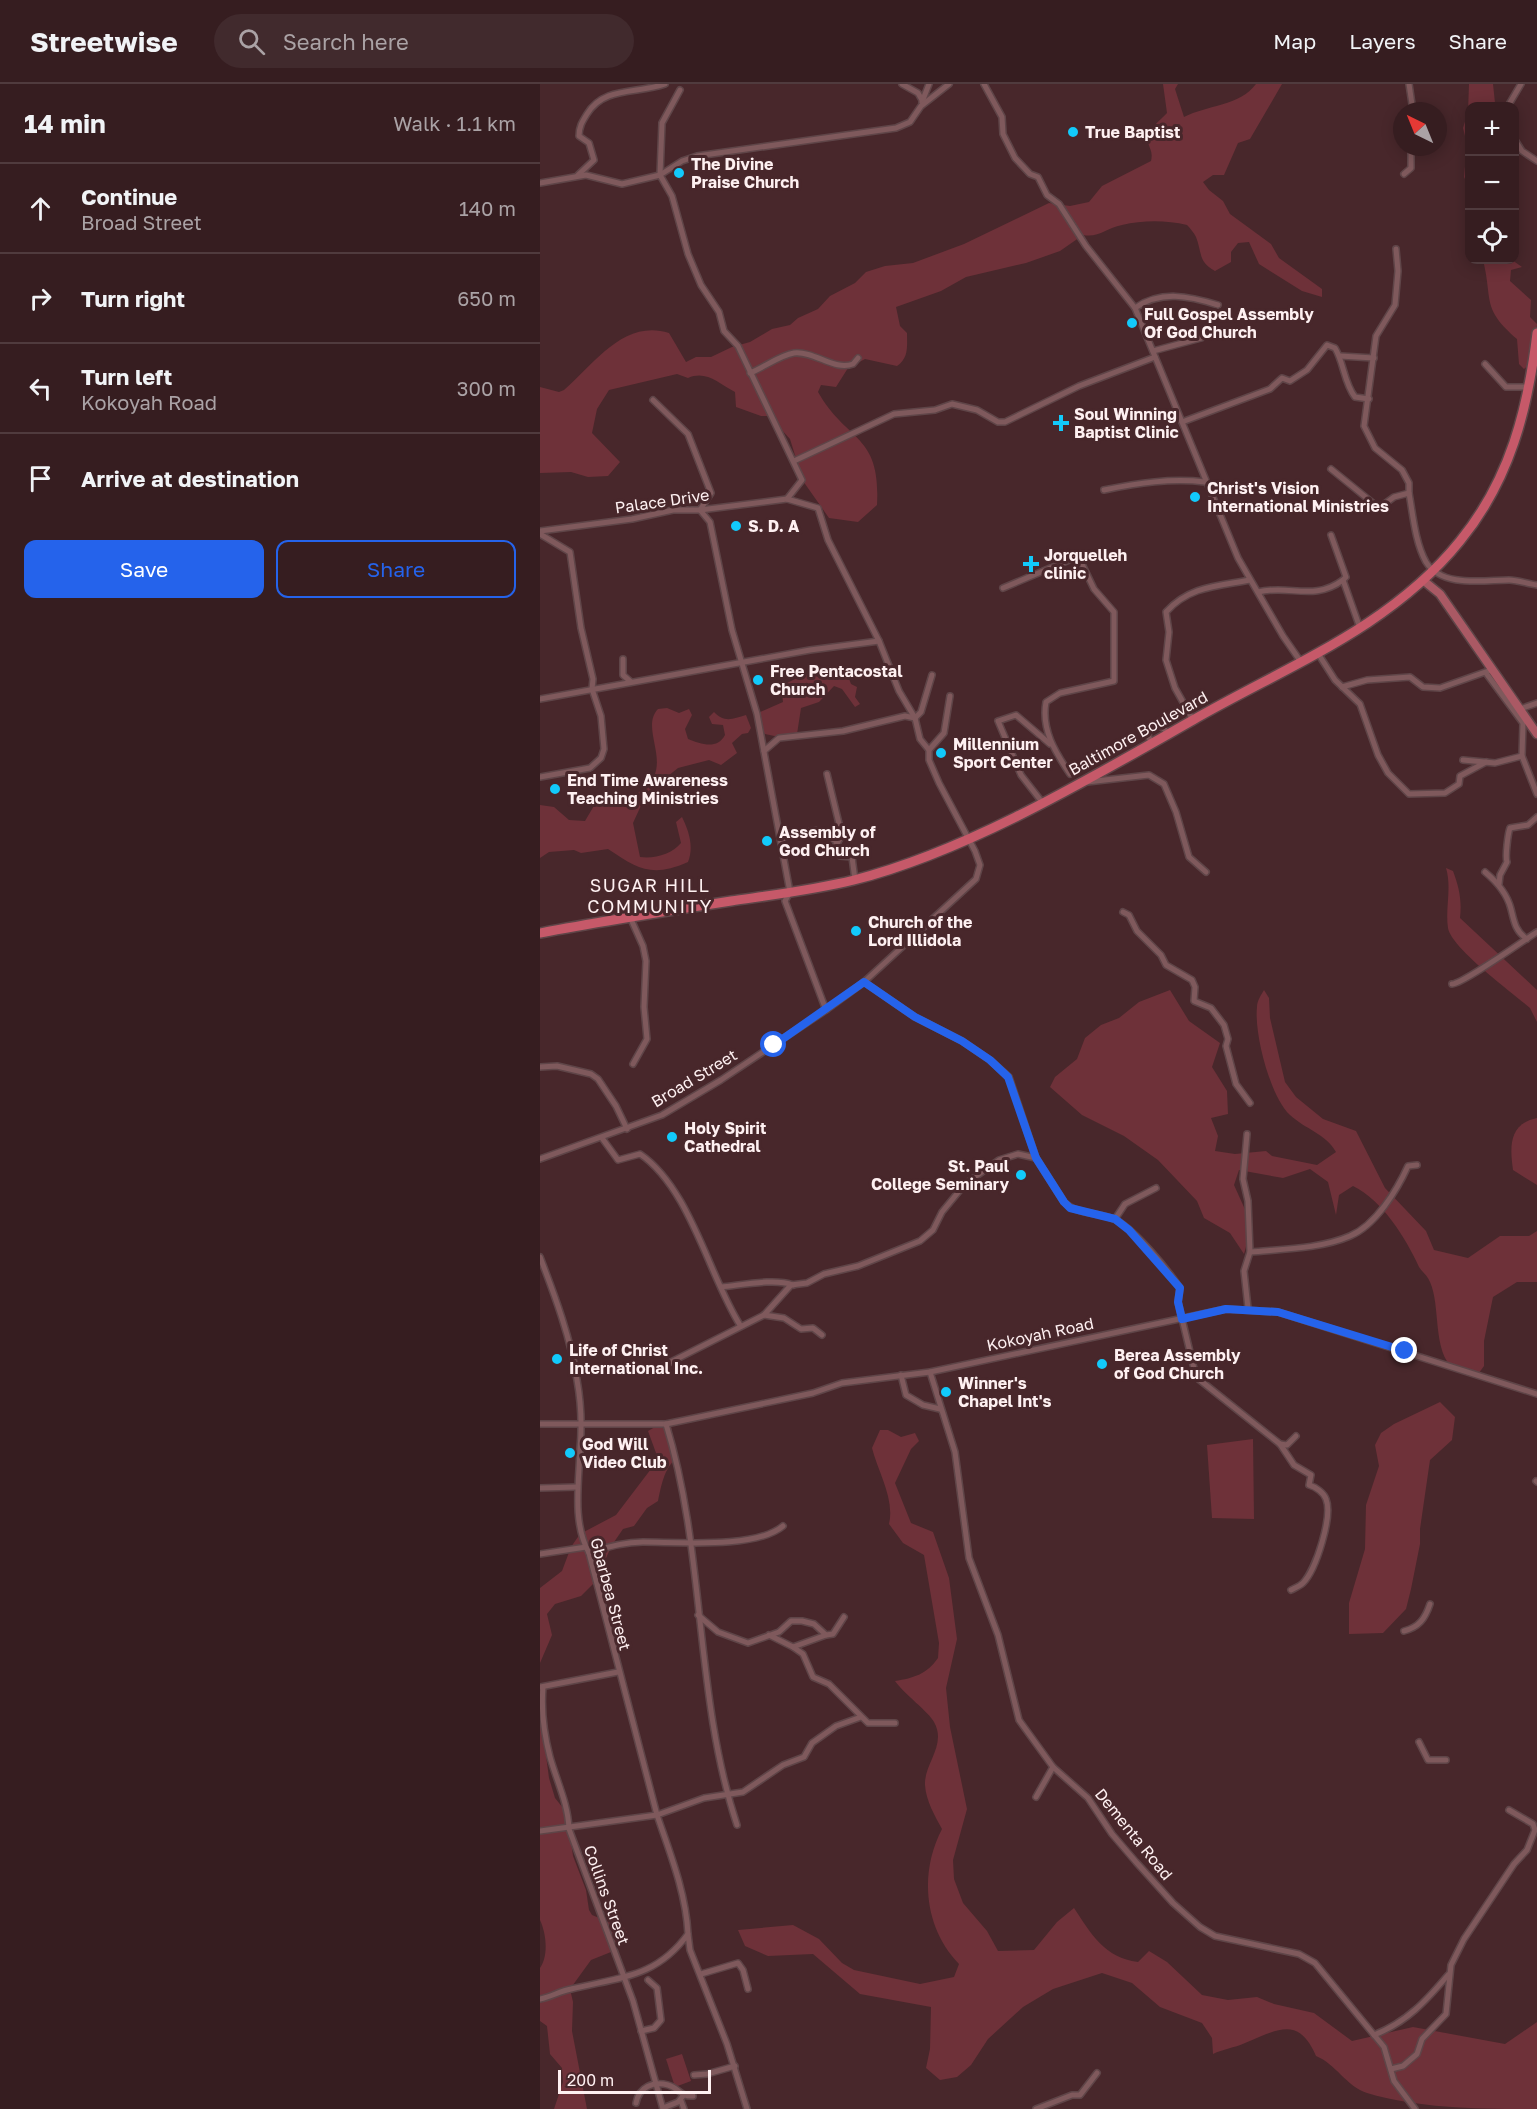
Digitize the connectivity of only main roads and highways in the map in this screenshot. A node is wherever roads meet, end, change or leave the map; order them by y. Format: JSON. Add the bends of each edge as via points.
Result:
{"nodes":[{"id":1,"x":1537,"y":333,"type":"edge"},
{"id":2,"x":1424,"y":580,"type":"junction"},
{"id":3,"x":1537,"y":734,"type":"edge"},
{"id":4,"x":540,"y":933,"type":"edge"}],
"edges":[{"from":1,"to":2,"type":"highway","name":"Baltimore Boulevard","via":[[1531,387],[1510,458],[1485,506],[1461,540]]},
{"from":2,"to":3,"type":"main road","via":[[1440,594],[1489,672]]},
{"from":2,"to":4,"type":"highway","name":"Baltimore Boulevard","via":[[1360,629],[1319,654],[1042,802],[932,854],[855,880]]}]}
